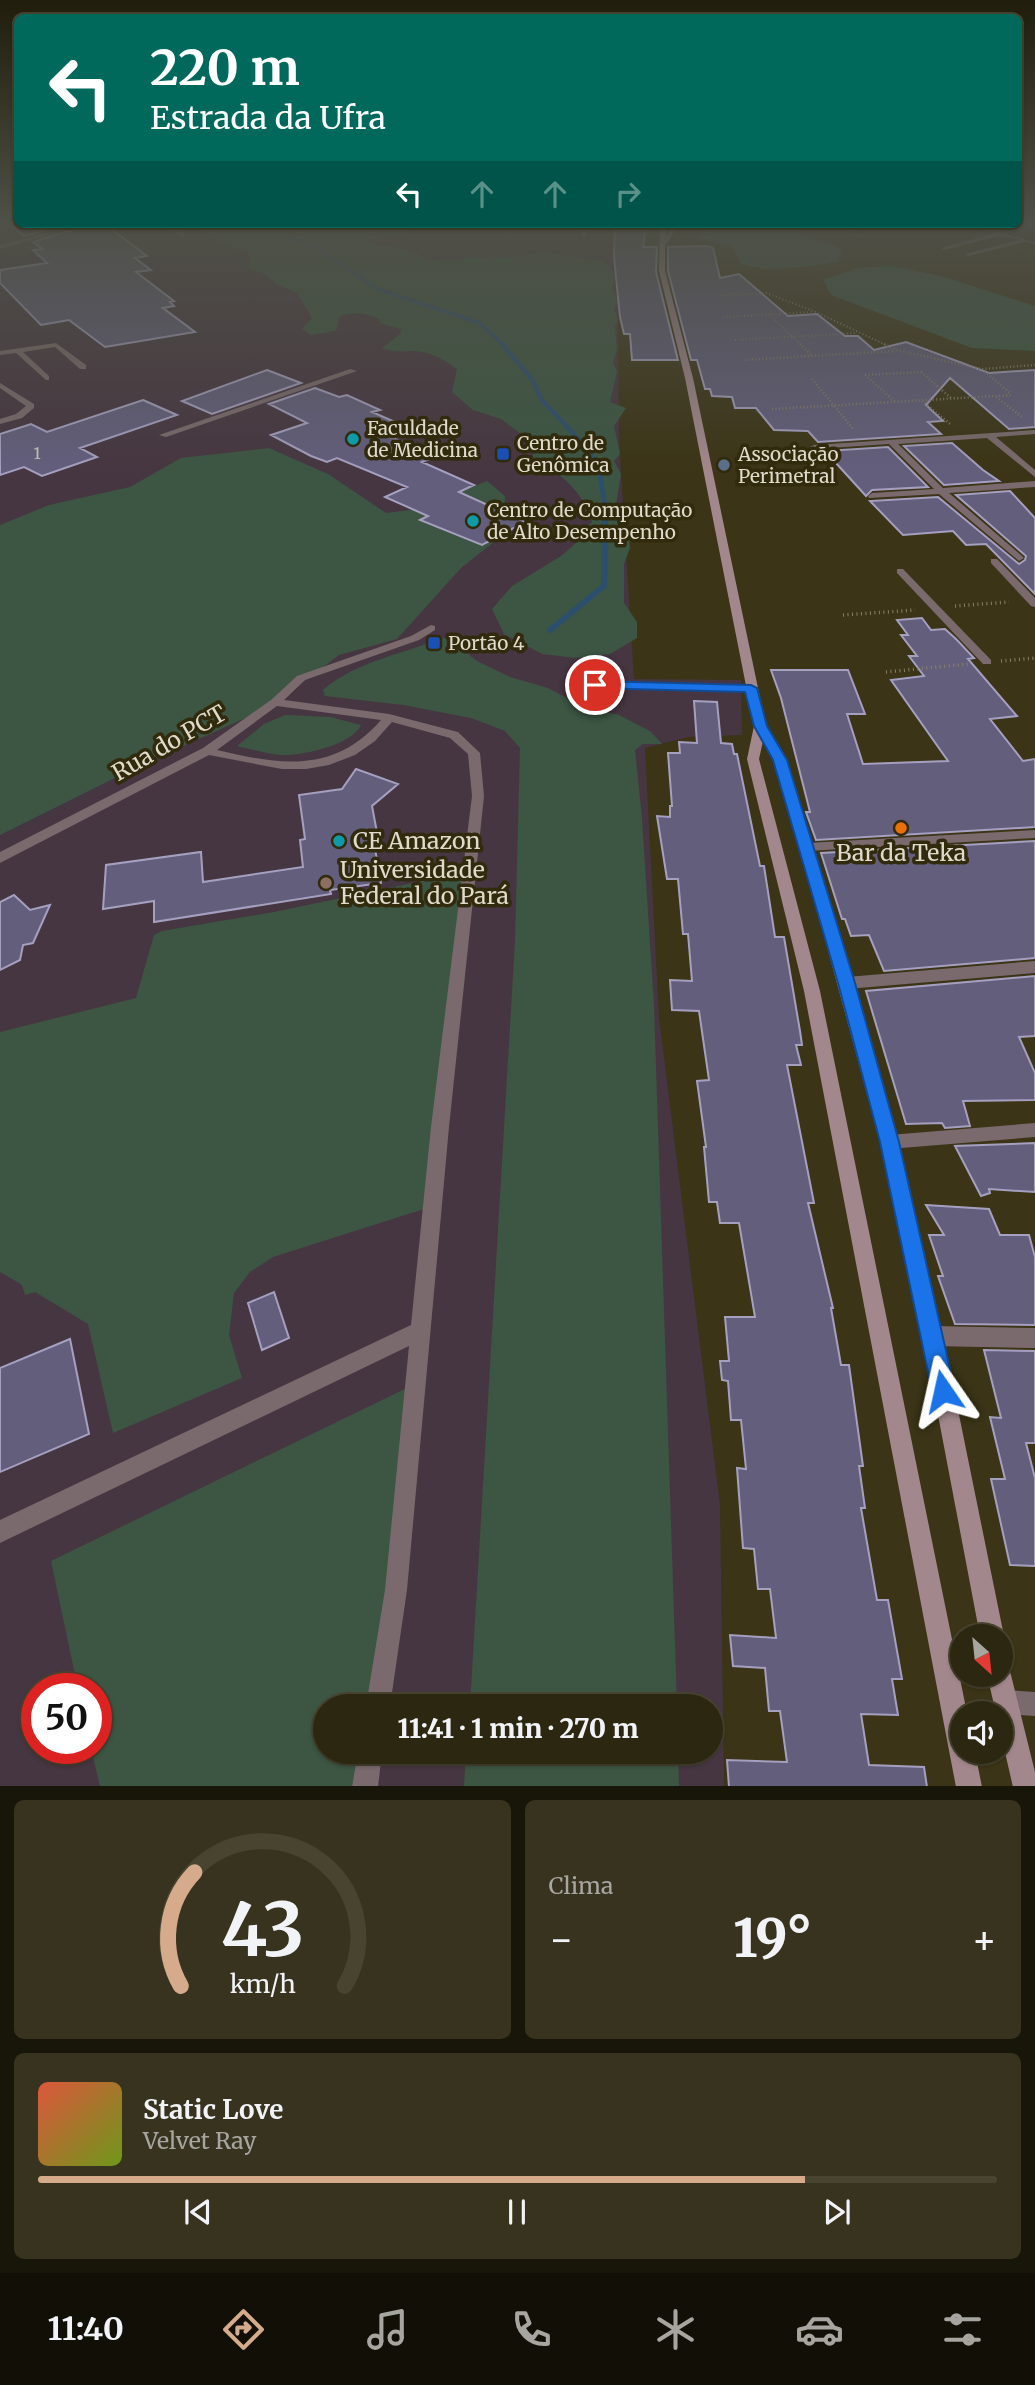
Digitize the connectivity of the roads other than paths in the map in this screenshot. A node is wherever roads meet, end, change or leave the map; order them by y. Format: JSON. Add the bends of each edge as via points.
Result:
{"nodes":[{"id":1,"x":671,"y":305,"type":"edge"},
{"id":2,"x":17,"y":350,"type":"junction"},
{"id":3,"x":0,"y":353,"type":"edge"},
{"id":4,"x":83,"y":367,"type":"dead end"},
{"id":5,"x":353,"y":371,"type":"dead end"},
{"id":6,"x":46,"y":378,"type":"dead end"},
{"id":7,"x":2,"y":389,"type":"edge"},
{"id":8,"x":0,"y":422,"type":"edge"},
{"id":9,"x":1035,"y":432,"type":"edge"},
{"id":10,"x":163,"y":435,"type":"dead end"},
{"id":11,"x":989,"y":435,"type":"junction"},
{"id":12,"x":891,"y":442,"type":"junction"},
{"id":13,"x":814,"y":447,"type":"dead end"},
{"id":14,"x":1035,"y":474,"type":"edge"},
{"id":15,"x":1035,"y":484,"type":"edge"},
{"id":16,"x":942,"y":492,"type":"junction"},
{"id":17,"x":872,"y":496,"type":"dead end"},
{"id":18,"x":1019,"y":558,"type":"dead end"},
{"id":19,"x":994,"y":561,"type":"dead end"},
{"id":20,"x":900,"y":571,"type":"dead end"},
{"id":21,"x":1035,"y":604,"type":"edge"},
{"id":22,"x":431,"y":628,"type":"dead end"},
{"id":23,"x":987,"y":662,"type":"road end"},
{"id":24,"x":595,"y":685,"type":"dead end"},
{"id":25,"x":751,"y":688,"type":"junction"},
{"id":26,"x":275,"y":702,"type":"junction"},
{"id":27,"x":389,"y":718,"type":"junction"},
{"id":28,"x":761,"y":726,"type":"junction"},
{"id":29,"x":207,"y":751,"type":"junction"},
{"id":30,"x":1035,"y":834,"type":"edge"},
{"id":31,"x":807,"y":847,"type":"junction"},
{"id":32,"x":0,"y":858,"type":"edge"},
{"id":33,"x":1035,"y":967,"type":"edge"},
{"id":34,"x":847,"y":983,"type":"junction"},
{"id":35,"x":1035,"y":1130,"type":"edge"},
{"id":36,"x":889,"y":1142,"type":"junction"},
{"id":37,"x":419,"y":1331,"type":"junction"},
{"id":38,"x":933,"y":1336,"type":"junction"},
{"id":39,"x":1035,"y":1338,"type":"edge"},
{"id":40,"x":0,"y":1532,"type":"edge"},
{"id":41,"x":990,"y":1624,"type":"edge"},
{"id":42,"x":379,"y":1694,"type":"edge"},
{"id":43,"x":1013,"y":1703,"type":"edge"},
{"id":44,"x":1035,"y":1704,"type":"edge"},
{"id":45,"x":1013,"y":1734,"type":"edge"},
{"id":46,"x":368,"y":1764,"type":"edge"},
{"id":47,"x":365,"y":1786,"type":"edge"},
{"id":48,"x":969,"y":1786,"type":"edge"},
{"id":49,"x":1026,"y":1786,"type":"edge"}],
"edges":[{"from":1,"to":25,"type":"main road"},
{"from":2,"to":3,"type":"street"},
{"from":2,"to":4,"type":"street","via":[[56,345]]},
{"from":2,"to":6,"type":"street"},
{"from":5,"to":10,"type":"street"},
{"from":7,"to":8,"type":"street","via":[[31,406]]},
{"from":9,"to":11,"type":"street"},
{"from":11,"to":12,"type":"street"},
{"from":11,"to":14,"type":"street"},
{"from":12,"to":13,"type":"street"},
{"from":12,"to":16,"type":"street"},
{"from":15,"to":16,"type":"street"},
{"from":16,"to":17,"type":"street"},
{"from":16,"to":18,"type":"street"},
{"from":19,"to":21,"type":"street"},
{"from":20,"to":23,"type":"street"},
{"from":22,"to":26,"type":"street","name":"Rua do PCT","via":[[415,638],[301,678]]},
{"from":24,"to":25,"type":"street"},
{"from":25,"to":28,"type":"main road"},
{"from":26,"to":27,"type":"street"},
{"from":26,"to":29,"type":"street","name":"Rua do PCT"},
{"from":27,"to":29,"type":"street","via":[[364,747],[314,764],[281,766]]},
{"from":27,"to":37,"type":"street","via":[[454,735],[474,753],[478,796]]},
{"from":28,"to":31,"type":"main road","via":[[780,760]]},
{"from":28,"to":48,"type":"main road","via":[[753,759],[811,990]]},
{"from":29,"to":32,"type":"street","name":"Rua do PCT"},
{"from":30,"to":31,"type":"street"},
{"from":31,"to":34,"type":"main road"},
{"from":33,"to":34,"type":"street"},
{"from":34,"to":36,"type":"main road"},
{"from":35,"to":36,"type":"street"},
{"from":36,"to":38,"type":"main road"},
{"from":37,"to":40,"type":"street"},
{"from":37,"to":42,"type":"street","via":[[396,1590]]},
{"from":38,"to":39,"type":"street"},
{"from":38,"to":41,"type":"main road"},
{"from":43,"to":44,"type":"street"},
{"from":45,"to":49,"type":"main road"},
{"from":46,"to":47,"type":"street"}]}
